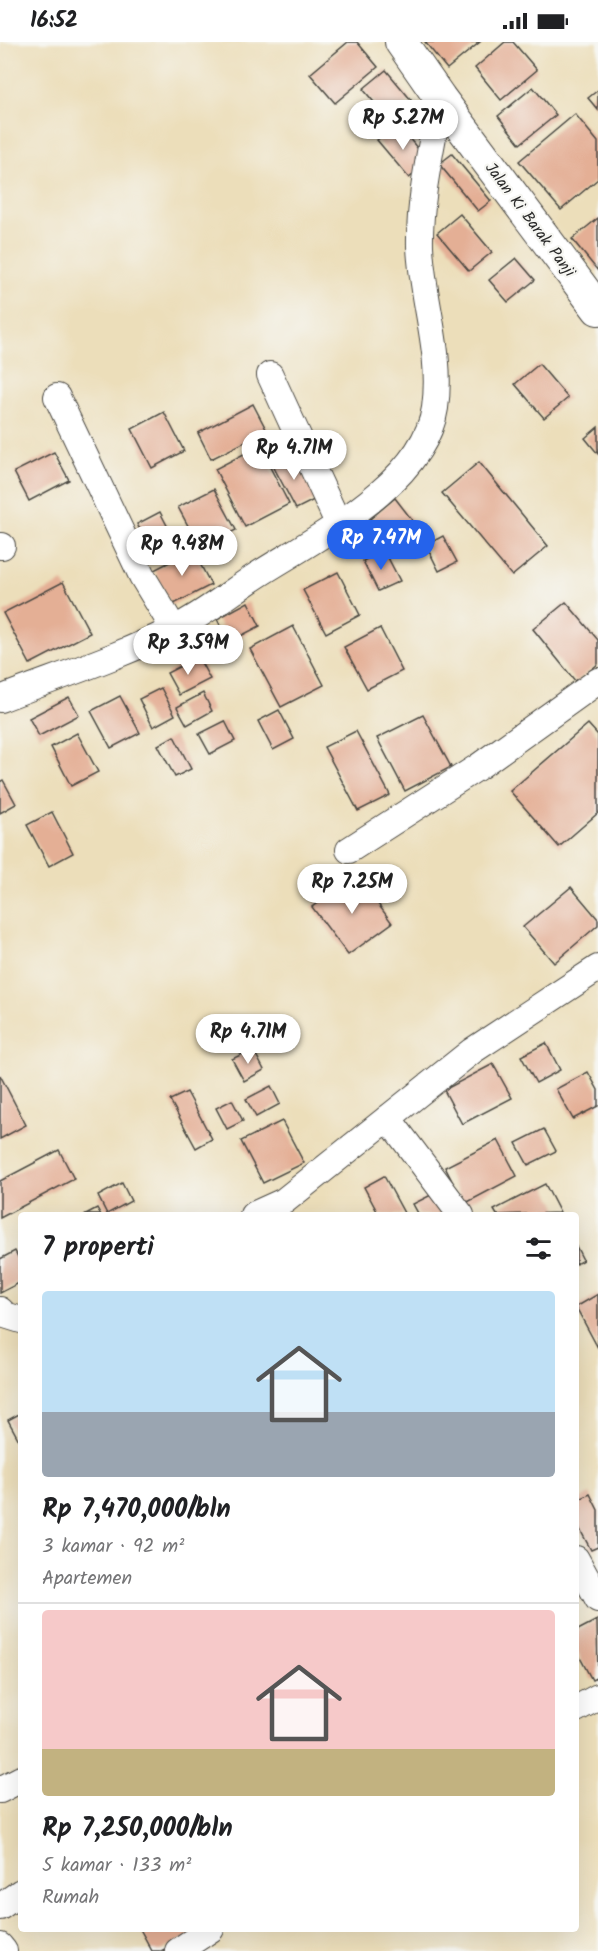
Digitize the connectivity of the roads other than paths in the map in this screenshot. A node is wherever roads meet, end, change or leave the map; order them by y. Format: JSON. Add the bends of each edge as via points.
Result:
{"nodes":[{"id":1,"x":401,"y":42,"type":"edge"},
{"id":2,"x":440,"y":98,"type":"junction"},
{"id":3,"x":598,"y":309,"type":"edge"},
{"id":4,"x":270,"y":375,"type":"dead end"},
{"id":5,"x":57,"y":397,"type":"dead end"},
{"id":6,"x":338,"y":523,"type":"junction"},
{"id":7,"x":174,"y":629,"type":"junction"},
{"id":8,"x":598,"y":681,"type":"edge"},
{"id":9,"x":0,"y":699,"type":"edge"},
{"id":10,"x":349,"y":850,"type":"dead end"},
{"id":11,"x":598,"y":968,"type":"edge"},
{"id":12,"x":388,"y":1118,"type":"junction"},
{"id":13,"x":288,"y":1208,"type":"edge"},
{"id":14,"x":268,"y":1212,"type":"edge"},
{"id":15,"x":459,"y":1212,"type":"edge"},
{"id":16,"x":0,"y":1310,"type":"edge"},
{"id":17,"x":18,"y":1319,"type":"edge"},
{"id":18,"x":579,"y":1564,"type":"edge"},
{"id":19,"x":598,"y":1599,"type":"edge"},
{"id":20,"x":598,"y":1697,"type":"edge"},
{"id":21,"x":579,"y":1707,"type":"edge"},
{"id":22,"x":18,"y":1781,"type":"edge"},
{"id":23,"x":0,"y":1790,"type":"edge"},
{"id":24,"x":18,"y":1894,"type":"edge"},
{"id":25,"x":0,"y":1907,"type":"edge"},
{"id":26,"x":206,"y":1932,"type":"edge"},
{"id":27,"x":0,"y":1946,"type":"edge"},
{"id":28,"x":4,"y":1951,"type":"edge"},
{"id":29,"x":178,"y":1951,"type":"edge"}],
"edges":[{"from":1,"to":2,"type":"street","name":"Jalan Ki Barak Panji"},
{"from":2,"to":3,"type":"street","name":"Jalan Ki Barak Panji"},
{"from":2,"to":6,"type":"street","via":[[420,247],[437,364],[429,436],[412,460],[372,499]]},
{"from":4,"to":6,"type":"street"},
{"from":5,"to":7,"type":"street","via":[[142,576]]},
{"from":6,"to":7,"type":"street"},
{"from":7,"to":9,"type":"street","via":[[104,661]]},
{"from":8,"to":10,"type":"street","via":[[478,767]]},
{"from":11,"to":12,"type":"street","via":[[472,1051]]},
{"from":12,"to":13,"type":"street"},
{"from":12,"to":15,"type":"street"},
{"from":13,"to":14,"type":"street"},
{"from":16,"to":17,"type":"street","via":[[5,1316]]},
{"from":18,"to":19,"type":"street"},
{"from":20,"to":21,"type":"street"},
{"from":22,"to":23,"type":"street"},
{"from":24,"to":25,"type":"street"},
{"from":26,"to":29,"type":"street"},
{"from":27,"to":28,"type":"street"}]}
